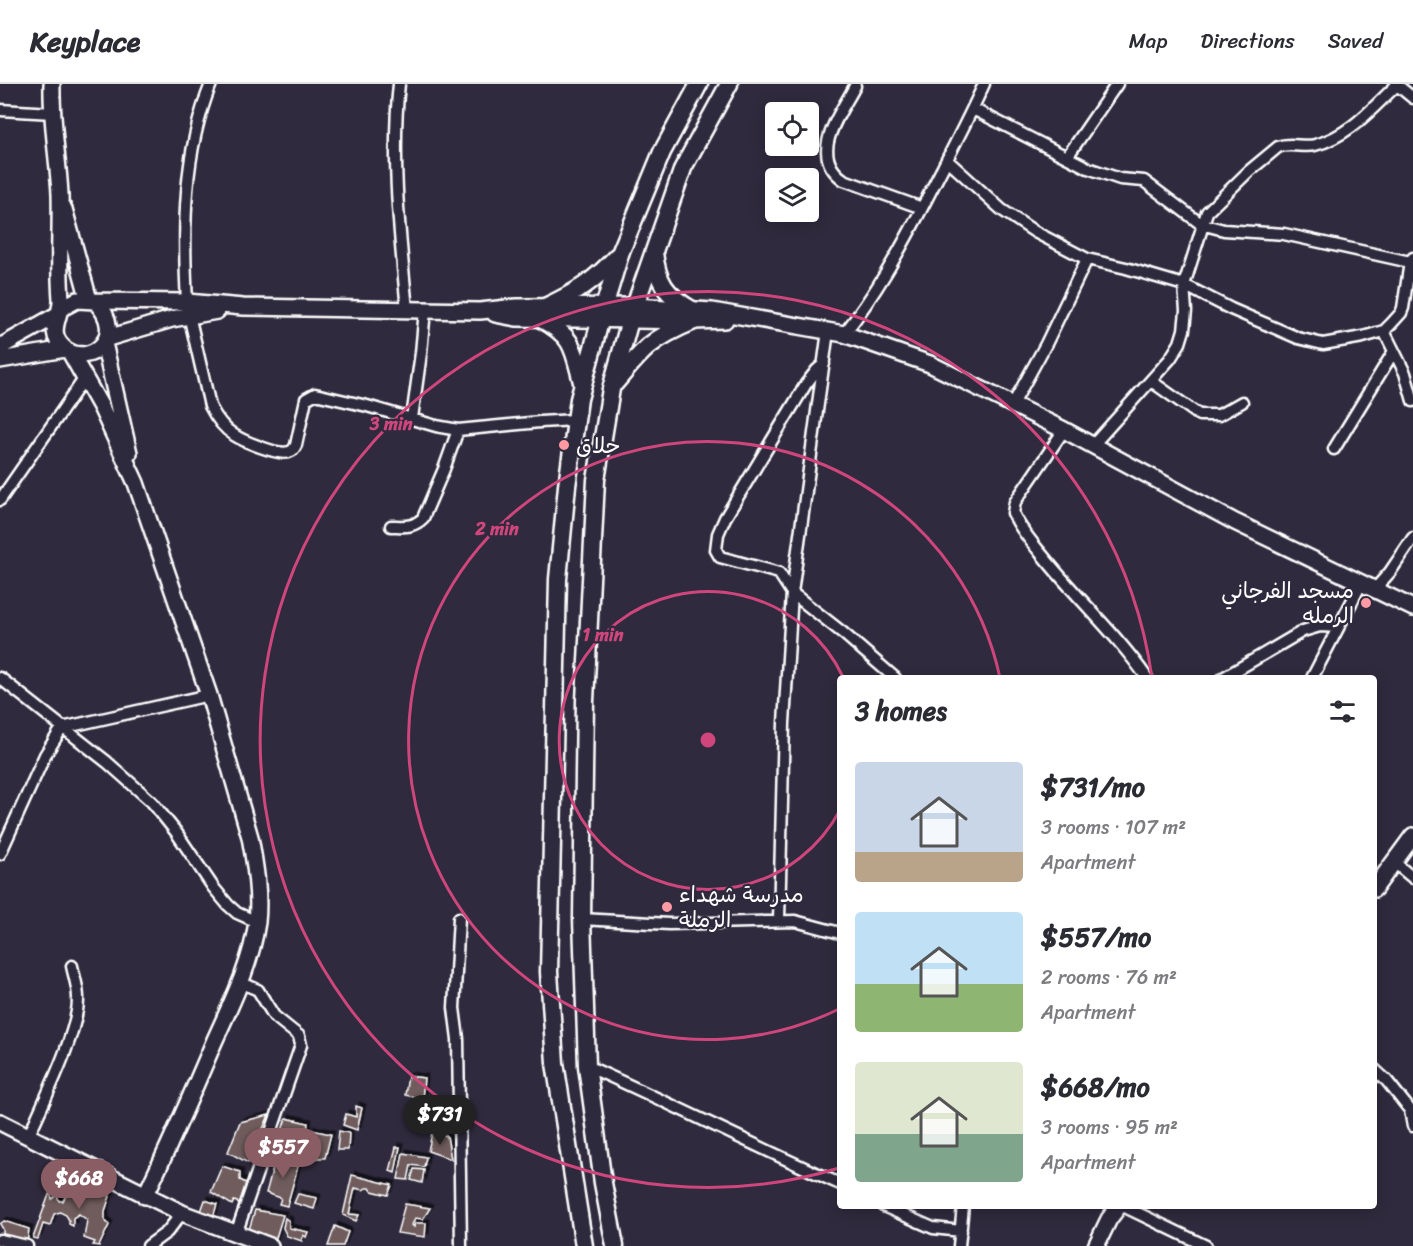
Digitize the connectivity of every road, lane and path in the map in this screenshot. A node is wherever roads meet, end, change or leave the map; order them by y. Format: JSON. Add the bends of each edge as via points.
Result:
{"nodes":[{"id":1,"x":52,"y":84,"type":"edge"},
{"id":2,"x":211,"y":84,"type":"edge"},
{"id":3,"x":399,"y":84,"type":"edge"},
{"id":4,"x":699,"y":84,"type":"edge"},
{"id":5,"x":729,"y":84,"type":"edge"},
{"id":6,"x":984,"y":84,"type":"edge"},
{"id":7,"x":1117,"y":84,"type":"edge"},
{"id":8,"x":1397,"y":84,"type":"edge"},
{"id":9,"x":855,"y":86,"type":"dead end"},
{"id":10,"x":1413,"y":98,"type":"edge"},
{"id":11,"x":973,"y":109,"type":"junction"},
{"id":12,"x":0,"y":110,"type":"edge"},
{"id":13,"x":53,"y":113,"type":"junction"},
{"id":14,"x":1067,"y":157,"type":"junction"},
{"id":15,"x":948,"y":161,"type":"junction"},
{"id":16,"x":60,"y":195,"type":"junction"},
{"id":17,"x":922,"y":208,"type":"junction"},
{"id":18,"x":1202,"y":224,"type":"junction"},
{"id":19,"x":654,"y":248,"type":"junction"},
{"id":20,"x":621,"y":250,"type":"junction"},
{"id":21,"x":1087,"y":259,"type":"junction"},
{"id":22,"x":1412,"y":259,"type":"edge"},
{"id":23,"x":1184,"y":285,"type":"junction"},
{"id":24,"x":92,"y":301,"type":"junction"},
{"id":25,"x":188,"y":309,"type":"junction"},
{"id":26,"x":407,"y":310,"type":"junction"},
{"id":27,"x":425,"y":310,"type":"junction"},
{"id":28,"x":59,"y":311,"type":"junction"},
{"id":29,"x":543,"y":313,"type":"junction"},
{"id":30,"x":602,"y":313,"type":"junction"},
{"id":31,"x":632,"y":313,"type":"junction"},
{"id":32,"x":693,"y":316,"type":"junction"},
{"id":33,"x":828,"y":331,"type":"junction"},
{"id":34,"x":1384,"y":331,"type":"junction"},
{"id":35,"x":844,"y":334,"type":"junction"},
{"id":36,"x":106,"y":340,"type":"junction"},
{"id":37,"x":0,"y":347,"type":"edge"},
{"id":38,"x":68,"y":350,"type":"junction"},
{"id":39,"x":1394,"y":351,"type":"junction"},
{"id":40,"x":0,"y":360,"type":"edge"},
{"id":41,"x":824,"y":364,"type":"junction"},
{"id":42,"x":84,"y":379,"type":"junction"},
{"id":43,"x":1151,"y":381,"type":"junction"},
{"id":44,"x":583,"y":386,"type":"junction"},
{"id":45,"x":611,"y":389,"type":"junction"},
{"id":46,"x":1413,"y":401,"type":"edge"},
{"id":47,"x":1242,"y":402,"type":"dead end"},
{"id":48,"x":1012,"y":406,"type":"junction"},
{"id":49,"x":412,"y":418,"type":"junction"},
{"id":50,"x":575,"y":420,"type":"junction"},
{"id":51,"x":458,"y":430,"type":"junction"},
{"id":52,"x":1064,"y":430,"type":"junction"},
{"id":53,"x":1093,"y":445,"type":"junction"},
{"id":54,"x":1334,"y":449,"type":"dead end"},
{"id":55,"x":136,"y":483,"type":"junction"},
{"id":56,"x":0,"y":500,"type":"edge"},
{"id":57,"x":391,"y":525,"type":"dead end"},
{"id":58,"x":1413,"y":538,"type":"edge"},
{"id":59,"x":1368,"y":586,"type":"junction"},
{"id":60,"x":792,"y":593,"type":"junction"},
{"id":61,"x":1413,"y":608,"type":"edge"},
{"id":62,"x":1338,"y":627,"type":"junction"},
{"id":63,"x":892,"y":675,"type":"edge"},
{"id":64,"x":1145,"y":675,"type":"edge"},
{"id":65,"x":1228,"y":675,"type":"edge"},
{"id":66,"x":1314,"y":675,"type":"edge"},
{"id":67,"x":0,"y":678,"type":"edge"},
{"id":68,"x":209,"y":695,"type":"junction"},
{"id":69,"x":62,"y":728,"type":"junction"},
{"id":70,"x":1413,"y":836,"type":"edge"},
{"id":71,"x":0,"y":854,"type":"edge"},
{"id":72,"x":1395,"y":863,"type":"junction"},
{"id":73,"x":1413,"y":878,"type":"edge"},
{"id":74,"x":1377,"y":885,"type":"edge"},
{"id":75,"x":459,"y":918,"type":"dead end"},
{"id":76,"x":582,"y":919,"type":"junction"},
{"id":77,"x":779,"y":920,"type":"junction"},
{"id":78,"x":257,"y":922,"type":"junction"},
{"id":79,"x":837,"y":932,"type":"edge"},
{"id":80,"x":72,"y":966,"type":"dead end"},
{"id":81,"x":240,"y":982,"type":"junction"},
{"id":82,"x":587,"y":1066,"type":"junction"},
{"id":83,"x":1377,"y":1072,"type":"edge"},
{"id":84,"x":0,"y":1122,"type":"edge"},
{"id":85,"x":1413,"y":1126,"type":"edge"},
{"id":86,"x":29,"y":1135,"type":"junction"},
{"id":87,"x":837,"y":1183,"type":"edge"},
{"id":88,"x":145,"y":1196,"type":"junction"},
{"id":89,"x":890,"y":1209,"type":"edge"},
{"id":90,"x":963,"y":1209,"type":"edge"},
{"id":91,"x":1118,"y":1209,"type":"edge"},
{"id":92,"x":1127,"y":1209,"type":"edge"},
{"id":93,"x":182,"y":1213,"type":"junction"},
{"id":94,"x":961,"y":1231,"type":"junction"},
{"id":95,"x":236,"y":1234,"type":"junction"},
{"id":96,"x":0,"y":1240,"type":"edge"},
{"id":97,"x":27,"y":1246,"type":"edge"},
{"id":98,"x":148,"y":1246,"type":"edge"},
{"id":99,"x":270,"y":1246,"type":"edge"},
{"id":100,"x":461,"y":1246,"type":"edge"},
{"id":101,"x":584,"y":1246,"type":"edge"},
{"id":102,"x":615,"y":1246,"type":"edge"},
{"id":103,"x":959,"y":1246,"type":"edge"},
{"id":104,"x":1096,"y":1246,"type":"edge"},
{"id":105,"x":1206,"y":1246,"type":"edge"}],
"edges":[{"from":1,"to":13,"type":"street"},
{"from":2,"to":25,"type":"street","via":[[192,142],[188,177],[184,246]]},
{"from":3,"to":26,"type":"street","via":[[397,183]]},
{"from":4,"to":20,"type":"main road","via":[[662,152]]},
{"from":5,"to":19,"type":"main road","via":[[683,168]]},
{"from":6,"to":11,"type":"street"},
{"from":7,"to":14,"type":"street"},
{"from":8,"to":10,"type":"street"},
{"from":8,"to":18,"type":"street","via":[[1353,127],[1337,137],[1310,146],[1278,147],[1213,205]]},
{"from":9,"to":17,"type":"street","via":[[833,127],[826,158],[829,166],[844,180]]},
{"from":11,"to":14,"type":"street"},
{"from":11,"to":15,"type":"street"},
{"from":12,"to":13,"type":"street"},
{"from":13,"to":16,"type":"street"},
{"from":14,"to":18,"type":"street","via":[[1120,179],[1144,181]]},
{"from":15,"to":17,"type":"street"},
{"from":15,"to":21,"type":"street","via":[[1002,210]]},
{"from":16,"to":24,"type":"street"},
{"from":16,"to":28,"type":"street"},
{"from":17,"to":35,"type":"street","via":[[877,289]]},
{"from":18,"to":22,"type":"street","via":[[1224,230],[1284,234]]},
{"from":18,"to":23,"type":"street"},
{"from":19,"to":31,"type":"main road"},
{"from":19,"to":32,"type":"main road","via":[[658,276],[667,292]]},
{"from":20,"to":29,"type":"main road","via":[[600,274]]},
{"from":20,"to":30,"type":"main road"},
{"from":21,"to":23,"type":"street"},
{"from":21,"to":48,"type":"street"},
{"from":22,"to":34,"type":"street","via":[[1403,308]]},
{"from":23,"to":34,"type":"street","via":[[1311,342],[1336,342]]},
{"from":23,"to":43,"type":"street","via":[[1186,311],[1180,343]]},
{"from":24,"to":25,"type":"street"},
{"from":24,"to":28,"type":"street","via":[[77,300]]},
{"from":24,"to":36,"type":"street","via":[[107,316]]},
{"from":25,"to":26,"type":"street"},
{"from":25,"to":36,"type":"street"},
{"from":25,"to":49,"type":"street","via":[[210,406],[216,418],[235,436],[275,452],[292,451],[306,399],[315,394]]},
{"from":26,"to":27,"type":"street"},
{"from":27,"to":29,"type":"street","via":[[516,307]]},
{"from":27,"to":49,"type":"street"},
{"from":28,"to":37,"type":"street"},
{"from":28,"to":38,"type":"street","via":[[55,332]]},
{"from":29,"to":30,"type":"street"},
{"from":29,"to":44,"type":"main road","via":[[574,349]]},
{"from":30,"to":31,"type":"street"},
{"from":30,"to":44,"type":"main road"},
{"from":31,"to":32,"type":"street"},
{"from":31,"to":45,"type":"main road"},
{"from":32,"to":33,"type":"street","via":[[712,311]]},
{"from":32,"to":45,"type":"main road","via":[[654,340]]},
{"from":33,"to":35,"type":"street"},
{"from":33,"to":41,"type":"street"},
{"from":34,"to":39,"type":"street"},
{"from":35,"to":48,"type":"street","via":[[930,364]]},
{"from":36,"to":38,"type":"street","via":[[88,354]]},
{"from":36,"to":55,"type":"street"},
{"from":38,"to":40,"type":"street"},
{"from":38,"to":42,"type":"street"},
{"from":39,"to":46,"type":"street"},
{"from":39,"to":54,"type":"street"},
{"from":41,"to":60,"type":"street"},
{"from":41,"to":60,"type":"street","via":[[806,384],[746,482],[717,541],[719,556],[776,571]]},
{"from":42,"to":55,"type":"street"},
{"from":42,"to":56,"type":"street"},
{"from":43,"to":47,"type":"street","via":[[1199,415],[1219,415]]},
{"from":43,"to":53,"type":"street"},
{"from":44,"to":50,"type":"main road"},
{"from":45,"to":76,"type":"main road","via":[[596,480],[585,701]]},
{"from":48,"to":52,"type":"street"},
{"from":49,"to":51,"type":"street"},
{"from":50,"to":51,"type":"street"},
{"from":50,"to":101,"type":"main road","via":[[558,579],[549,972],[555,1063]]},
{"from":51,"to":57,"type":"street","via":[[423,518],[409,526]]},
{"from":52,"to":53,"type":"street"},
{"from":52,"to":64,"type":"street","via":[[1015,502],[1014,513],[1032,542]]},
{"from":53,"to":59,"type":"street","via":[[1235,522]]},
{"from":55,"to":68,"type":"street"},
{"from":58,"to":59,"type":"street"},
{"from":59,"to":61,"type":"street"},
{"from":59,"to":62,"type":"street"},
{"from":60,"to":63,"type":"street"},
{"from":60,"to":77,"type":"street"},
{"from":62,"to":65,"type":"street","via":[[1320,626],[1303,631]]},
{"from":62,"to":66,"type":"street"},
{"from":67,"to":69,"type":"street"},
{"from":68,"to":69,"type":"street"},
{"from":68,"to":78,"type":"street","via":[[250,837]]},
{"from":69,"to":71,"type":"street","via":[[45,755]]},
{"from":69,"to":78,"type":"street","via":[[152,802],[228,905]]},
{"from":70,"to":72,"type":"street"},
{"from":72,"to":73,"type":"street"},
{"from":72,"to":74,"type":"street"},
{"from":75,"to":100,"type":"street","via":[[454,1008],[458,1039]]},
{"from":76,"to":77,"type":"street","via":[[669,924]]},
{"from":76,"to":82,"type":"main road"},
{"from":77,"to":79,"type":"street"},
{"from":78,"to":81,"type":"street"},
{"from":80,"to":86,"type":"street","via":[[77,1016]]},
{"from":81,"to":88,"type":"street"},
{"from":81,"to":95,"type":"street","via":[[258,990],[274,1016],[299,1036],[301,1045]]},
{"from":82,"to":87,"type":"street"},
{"from":82,"to":102,"type":"main road"},
{"from":83,"to":85,"type":"street","via":[[1410,1110]]},
{"from":84,"to":86,"type":"street"},
{"from":86,"to":88,"type":"street"},
{"from":88,"to":93,"type":"street"},
{"from":89,"to":94,"type":"street","via":[[933,1228]]},
{"from":90,"to":94,"type":"street"},
{"from":91,"to":104,"type":"street"},
{"from":92,"to":105,"type":"street"},
{"from":93,"to":95,"type":"street"},
{"from":93,"to":98,"type":"street","via":[[167,1232]]},
{"from":94,"to":103,"type":"street"},
{"from":95,"to":99,"type":"street"},
{"from":96,"to":97,"type":"street"}]}
